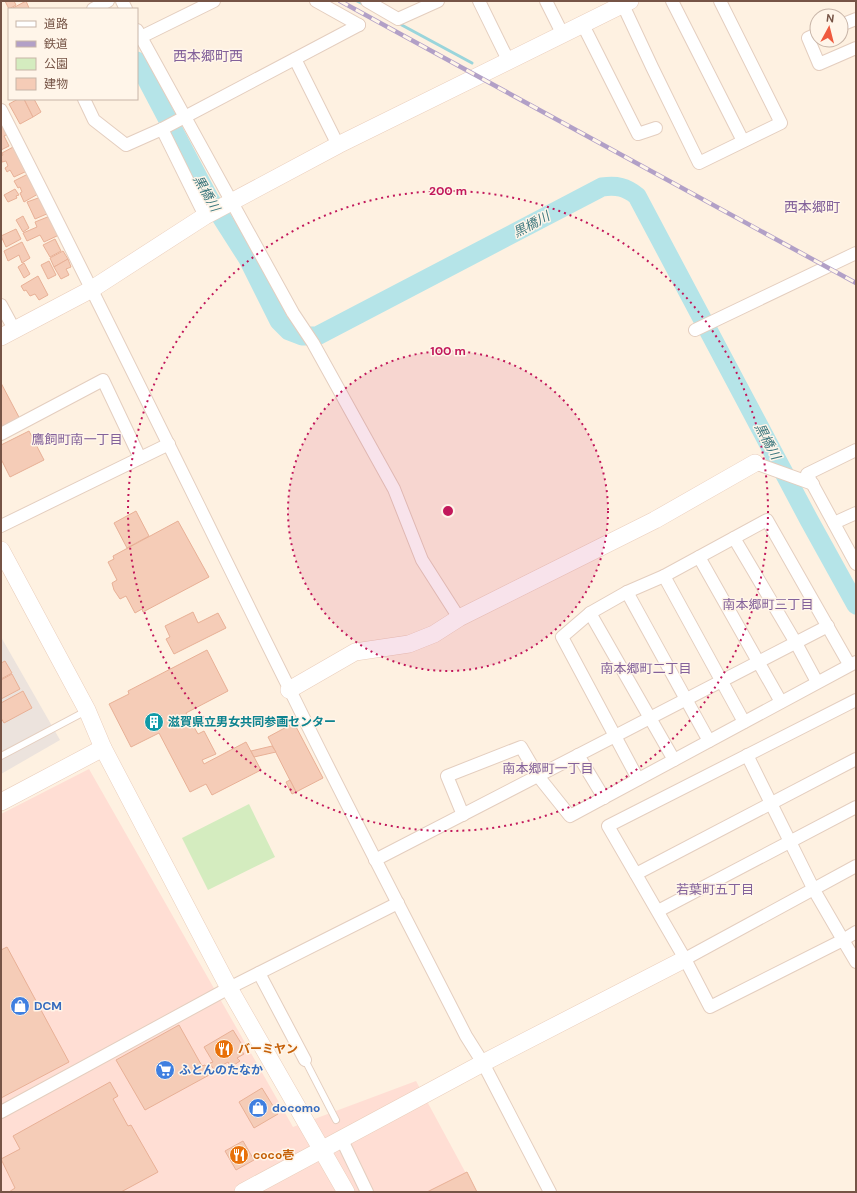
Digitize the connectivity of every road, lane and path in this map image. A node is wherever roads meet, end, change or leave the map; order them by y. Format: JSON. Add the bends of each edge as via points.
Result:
{"nodes":[{"id":1,"x":108,"y":1,"type":"edge"},
{"id":2,"x":214,"y":1,"type":"edge"},
{"id":3,"x":316,"y":1,"type":"edge"},
{"id":4,"x":367,"y":1,"type":"edge"},
{"id":5,"x":438,"y":1,"type":"edge"},
{"id":6,"x":479,"y":1,"type":"edge"},
{"id":7,"x":546,"y":1,"type":"edge"},
{"id":8,"x":672,"y":1,"type":"edge"},
{"id":9,"x":720,"y":1,"type":"edge"},
{"id":10,"x":618,"y":4,"type":"edge"},
{"id":11,"x":95,"y":8,"type":"edge"},
{"id":12,"x":583,"y":25,"type":"junction"},
{"id":13,"x":139,"y":33,"type":"edge"},
{"id":14,"x":563,"y":35,"type":"junction"},
{"id":15,"x":812,"y":48,"type":"edge"},
{"id":16,"x":856,"y":48,"type":"edge"},
{"id":17,"x":295,"y":59,"type":"junction"},
{"id":18,"x":509,"y":62,"type":"junction"},
{"id":19,"x":84,"y":100,"type":"edge"},
{"id":20,"x":1,"y":110,"type":"edge"},
{"id":21,"x":184,"y":116,"type":"junction"},
{"id":22,"x":162,"y":128,"type":"junction"},
{"id":23,"x":656,"y":128,"type":"dead end"},
{"id":24,"x":743,"y":141,"type":"junction"},
{"id":25,"x":338,"y":145,"type":"junction"},
{"id":26,"x":232,"y":202,"type":"junction"},
{"id":27,"x":205,"y":216,"type":"junction"},
{"id":28,"x":856,"y":253,"type":"edge"},
{"id":29,"x":92,"y":288,"type":"junction"},
{"id":30,"x":1,"y":304,"type":"edge"},
{"id":31,"x":695,"y":330,"type":"dead end"},
{"id":32,"x":8,"y":333,"type":"edge"},
{"id":33,"x":1,"y":434,"type":"edge"},
{"id":34,"x":169,"y":444,"type":"junction"},
{"id":35,"x":856,"y":450,"type":"edge"},
{"id":36,"x":140,"y":458,"type":"junction"},
{"id":37,"x":755,"y":463,"type":"joint"},
{"id":38,"x":813,"y":484,"type":"junction"},
{"id":39,"x":856,"y":513,"type":"edge"},
{"id":40,"x":834,"y":523,"type":"junction"},
{"id":41,"x":1,"y":526,"type":"edge"},
{"id":42,"x":734,"y":538,"type":"junction"},
{"id":43,"x":1,"y":550,"type":"edge"},
{"id":44,"x":699,"y":557,"type":"junction"},
{"id":45,"x":856,"y":564,"type":"edge"},
{"id":46,"x":664,"y":576,"type":"junction"},
{"id":47,"x":627,"y":592,"type":"junction"},
{"id":48,"x":590,"y":613,"type":"junction"},
{"id":49,"x":459,"y":618,"type":"junction"},
{"id":50,"x":828,"y":626,"type":"junction"},
{"id":51,"x":796,"y":643,"type":"junction"},
{"id":52,"x":758,"y":662,"type":"junction"},
{"id":53,"x":853,"y":663,"type":"edge"},
{"id":54,"x":721,"y":681,"type":"junction"},
{"id":55,"x":816,"y":682,"type":"junction"},
{"id":56,"x":289,"y":690,"type":"junction"},
{"id":57,"x":686,"y":699,"type":"junction"},
{"id":58,"x":856,"y":700,"type":"edge"},
{"id":59,"x":781,"y":702,"type":"junction"},
{"id":60,"x":88,"y":710,"type":"junction"},
{"id":61,"x":650,"y":718,"type":"junction"},
{"id":62,"x":744,"y":722,"type":"junction"},
{"id":63,"x":615,"y":736,"type":"junction"},
{"id":64,"x":709,"y":741,"type":"junction"},
{"id":65,"x":103,"y":748,"type":"junction"},
{"id":66,"x":578,"y":755,"type":"junction"},
{"id":67,"x":747,"y":755,"type":"junction"},
{"id":68,"x":1,"y":756,"type":"edge"},
{"id":69,"x":856,"y":759,"type":"edge"},
{"id":70,"x":674,"y":760,"type":"junction"},
{"id":71,"x":538,"y":776,"type":"junction"},
{"id":72,"x":638,"y":780,"type":"junction"},
{"id":73,"x":604,"y":798,"type":"junction"},
{"id":74,"x":1,"y":802,"type":"edge"},
{"id":75,"x":771,"y":804,"type":"junction"},
{"id":76,"x":856,"y":807,"type":"edge"},
{"id":77,"x":462,"y":815,"type":"junction"},
{"id":78,"x":791,"y":843,"type":"junction"},
{"id":79,"x":375,"y":860,"type":"junction"},
{"id":80,"x":856,"y":866,"type":"edge"},
{"id":81,"x":636,"y":874,"type":"junction"},
{"id":82,"x":814,"y":890,"type":"junction"},
{"id":83,"x":398,"y":903,"type":"junction"},
{"id":84,"x":658,"y":911,"type":"junction"},
{"id":85,"x":856,"y":932,"type":"edge"},
{"id":86,"x":843,"y":940,"type":"junction"},
{"id":87,"x":685,"y":959,"type":"junction"},
{"id":88,"x":856,"y":962,"type":"edge"},
{"id":89,"x":259,"y":973,"type":"junction"},
{"id":90,"x":229,"y":988,"type":"junction"},
{"id":91,"x":305,"y":1060,"type":"joint"},
{"id":92,"x":483,"y":1063,"type":"junction"},
{"id":93,"x":1,"y":1112,"type":"edge"},
{"id":94,"x":336,"y":1120,"type":"dead end"},
{"id":95,"x":342,"y":1138,"type":"junction"},
{"id":96,"x":321,"y":1149,"type":"junction"},
{"id":97,"x":243,"y":1192,"type":"edge"},
{"id":98,"x":346,"y":1192,"type":"edge"},
{"id":99,"x":367,"y":1192,"type":"edge"},
{"id":100,"x":550,"y":1192,"type":"edge"}],
"edges":[{"from":1,"to":11,"type":"street"},
{"from":2,"to":13,"type":"street"},
{"from":3,"to":17,"type":"street","via":[[359,25]]},
{"from":4,"to":5,"type":"street","via":[[398,19]]},
{"from":6,"to":18,"type":"street"},
{"from":7,"to":14,"type":"street"},
{"from":8,"to":24,"type":"street"},
{"from":9,"to":24,"type":"street","via":[[781,123]]},
{"from":10,"to":12,"type":"street"},
{"from":10,"to":24,"type":"street","via":[[699,163]]},
{"from":12,"to":14,"type":"street"},
{"from":12,"to":23,"type":"street","via":[[638,134]]},
{"from":13,"to":21,"type":"street"},
{"from":14,"to":18,"type":"street"},
{"from":15,"to":16,"type":"street","via":[[819,64]]},
{"from":17,"to":21,"type":"street"},
{"from":17,"to":25,"type":"street"},
{"from":18,"to":25,"type":"street"},
{"from":19,"to":22,"type":"street","via":[[94,120],[126,145]]},
{"from":20,"to":29,"type":"street"},
{"from":21,"to":22,"type":"street"},
{"from":21,"to":26,"type":"street"},
{"from":22,"to":27,"type":"street"},
{"from":25,"to":26,"type":"street"},
{"from":26,"to":27,"type":"street"},
{"from":26,"to":49,"type":"street","via":[[394,489],[422,560]]},
{"from":27,"to":29,"type":"street"},
{"from":28,"to":31,"type":"street"},
{"from":29,"to":32,"type":"street"},
{"from":29,"to":34,"type":"street"},
{"from":30,"to":32,"type":"street"},
{"from":33,"to":36,"type":"street","via":[[103,380]]},
{"from":34,"to":36,"type":"street"},
{"from":34,"to":56,"type":"street"},
{"from":35,"to":38,"type":"street","via":[[808,474]]},
{"from":36,"to":41,"type":"street"},
{"from":37,"to":38,"type":"street"},
{"from":37,"to":49,"type":"street","via":[[655,520]]},
{"from":38,"to":40,"type":"street"},
{"from":39,"to":40,"type":"street"},
{"from":40,"to":45,"type":"street"},
{"from":42,"to":44,"type":"street"},
{"from":42,"to":50,"type":"street","via":[[767,520]]},
{"from":42,"to":51,"type":"street"},
{"from":43,"to":60,"type":"street"},
{"from":44,"to":46,"type":"street"},
{"from":44,"to":52,"type":"street"},
{"from":46,"to":47,"type":"street"},
{"from":46,"to":54,"type":"street"},
{"from":47,"to":48,"type":"street"},
{"from":47,"to":57,"type":"street"},
{"from":48,"to":61,"type":"street"},
{"from":48,"to":63,"type":"street","via":[[562,637]]},
{"from":49,"to":56,"type":"street","via":[[434,634],[410,644],[355,652]]},
{"from":50,"to":51,"type":"street"},
{"from":50,"to":53,"type":"street"},
{"from":51,"to":52,"type":"street"},
{"from":51,"to":55,"type":"street"},
{"from":52,"to":54,"type":"street"},
{"from":52,"to":59,"type":"street"},
{"from":53,"to":55,"type":"street"},
{"from":54,"to":57,"type":"street"},
{"from":54,"to":62,"type":"street"},
{"from":55,"to":59,"type":"street"},
{"from":56,"to":79,"type":"street"},
{"from":57,"to":61,"type":"street"},
{"from":57,"to":64,"type":"street"},
{"from":58,"to":67,"type":"street"},
{"from":59,"to":62,"type":"street"},
{"from":60,"to":65,"type":"street"},
{"from":60,"to":68,"type":"lane"},
{"from":61,"to":63,"type":"street"},
{"from":61,"to":70,"type":"street"},
{"from":62,"to":64,"type":"street"},
{"from":63,"to":66,"type":"street"},
{"from":63,"to":72,"type":"street"},
{"from":64,"to":70,"type":"street"},
{"from":65,"to":74,"type":"street"},
{"from":65,"to":90,"type":"street"},
{"from":66,"to":71,"type":"street"},
{"from":66,"to":73,"type":"street"},
{"from":67,"to":75,"type":"street"},
{"from":67,"to":81,"type":"street","via":[[608,826]]},
{"from":69,"to":75,"type":"street"},
{"from":70,"to":72,"type":"street"},
{"from":71,"to":73,"type":"street","via":[[570,816]]},
{"from":71,"to":77,"type":"street"},
{"from":71,"to":77,"type":"street","via":[[521,747],[447,776]]},
{"from":72,"to":73,"type":"street"},
{"from":75,"to":78,"type":"street"},
{"from":75,"to":81,"type":"street"},
{"from":76,"to":78,"type":"street"},
{"from":77,"to":79,"type":"street"},
{"from":78,"to":82,"type":"street"},
{"from":78,"to":84,"type":"street"},
{"from":79,"to":83,"type":"street"},
{"from":80,"to":82,"type":"street"},
{"from":81,"to":84,"type":"street"},
{"from":82,"to":86,"type":"street"},
{"from":82,"to":87,"type":"street"},
{"from":83,"to":89,"type":"street"},
{"from":83,"to":92,"type":"street","via":[[466,1036]]},
{"from":84,"to":87,"type":"street"},
{"from":85,"to":86,"type":"street"},
{"from":86,"to":87,"type":"street","via":[[710,1007]]},
{"from":86,"to":88,"type":"street"},
{"from":87,"to":92,"type":"street"},
{"from":89,"to":90,"type":"street"},
{"from":89,"to":91,"type":"street"},
{"from":90,"to":93,"type":"street"},
{"from":90,"to":96,"type":"street"},
{"from":91,"to":94,"type":"lane"},
{"from":92,"to":95,"type":"street"},
{"from":92,"to":100,"type":"street"},
{"from":95,"to":96,"type":"street"},
{"from":95,"to":99,"type":"street"},
{"from":96,"to":97,"type":"street"},
{"from":96,"to":98,"type":"street"}]}
